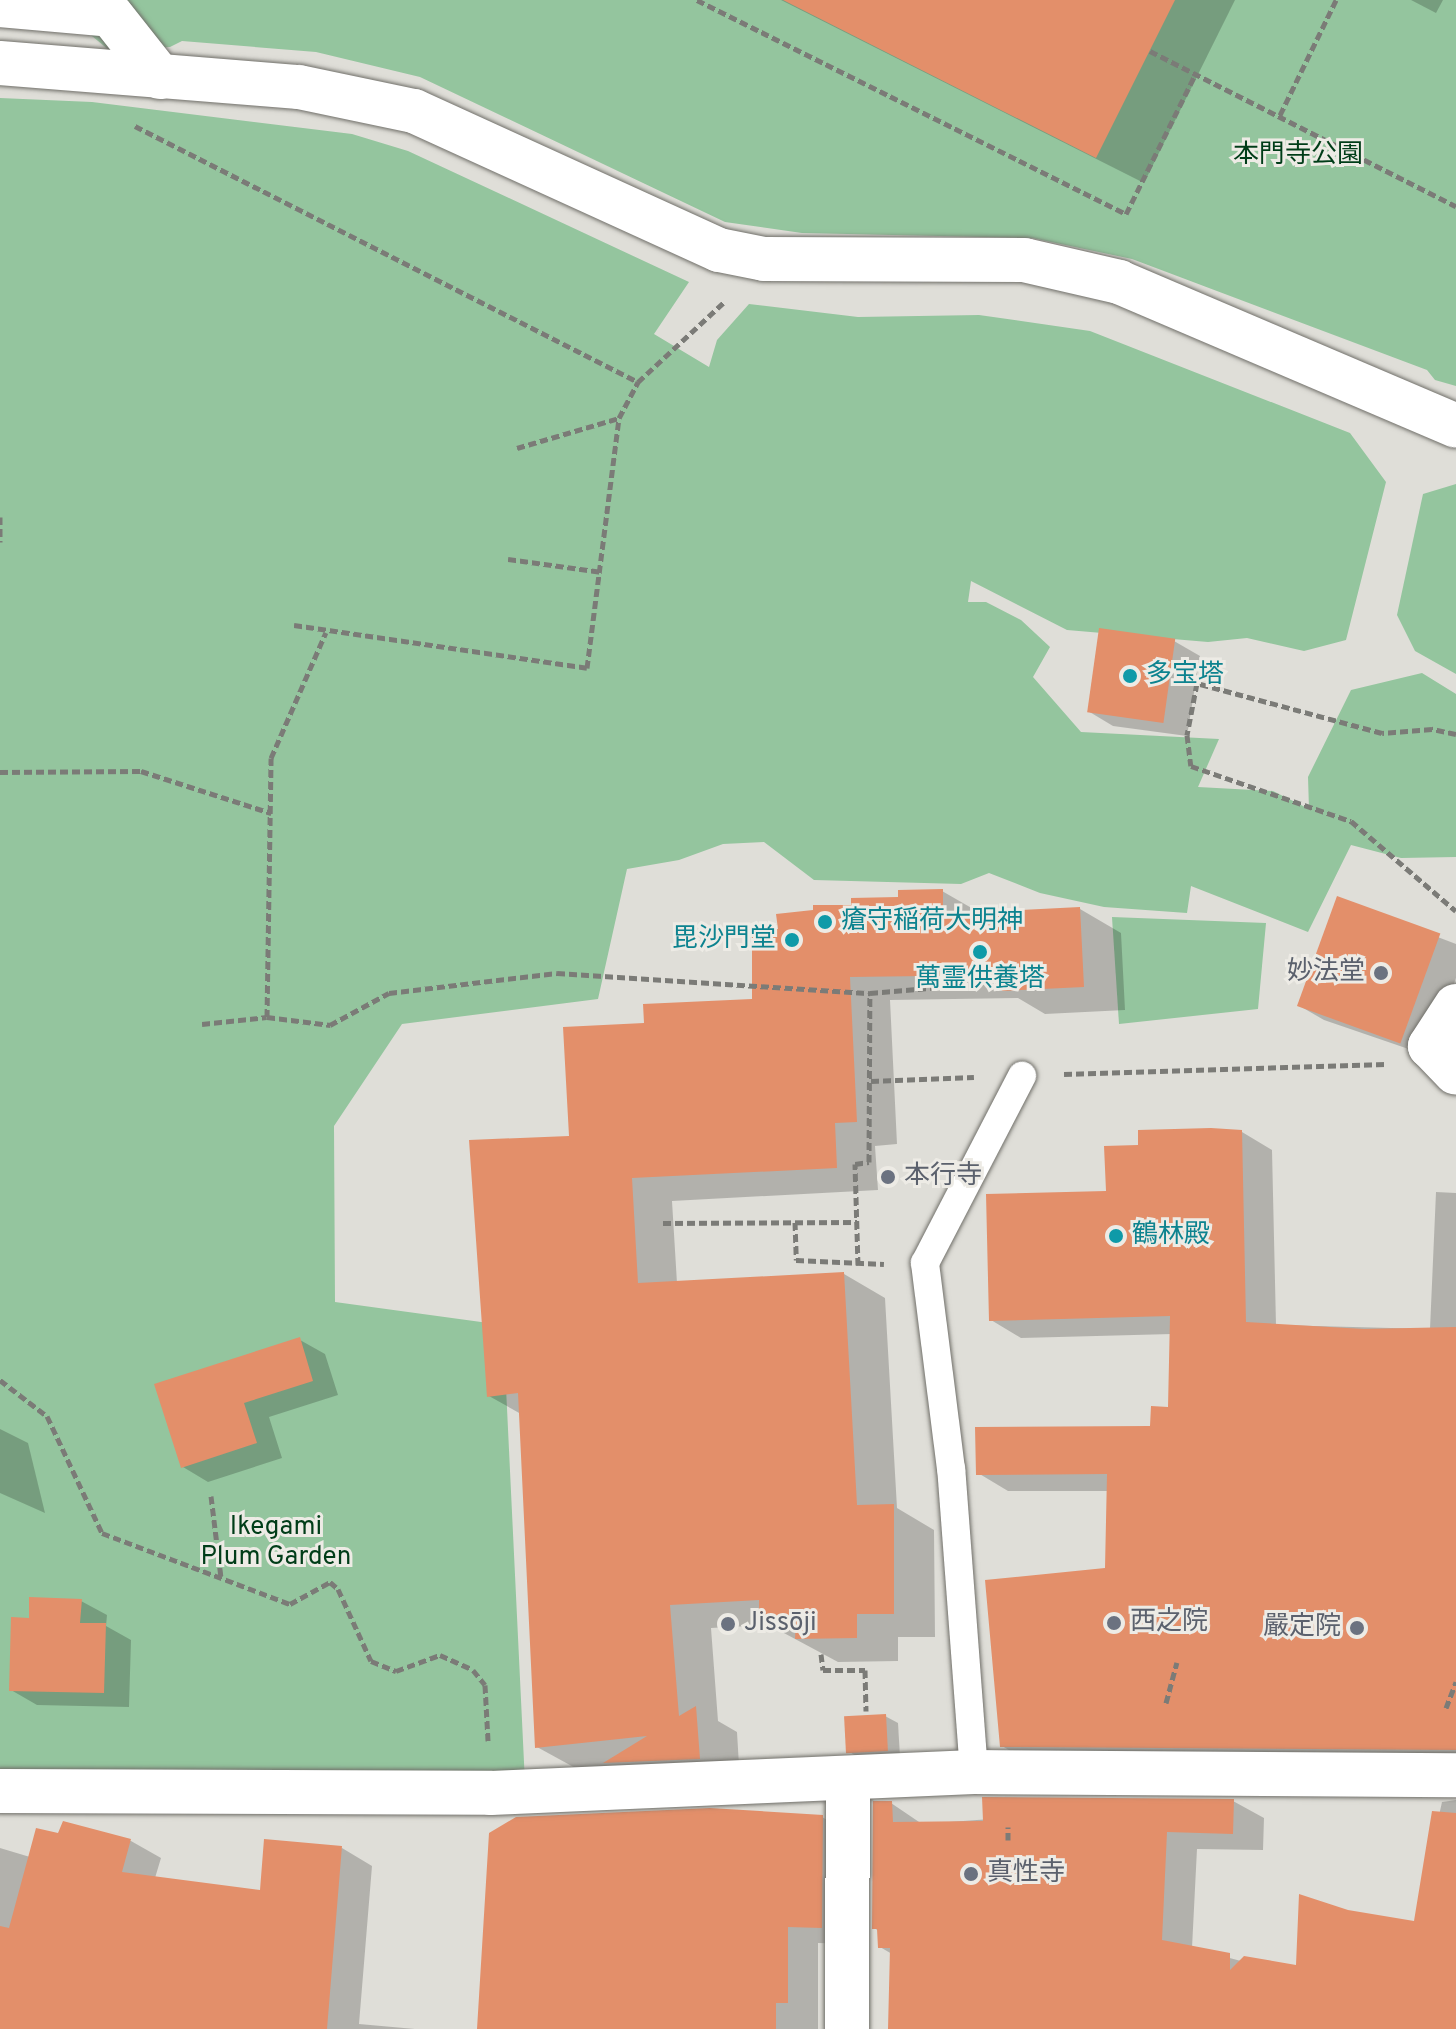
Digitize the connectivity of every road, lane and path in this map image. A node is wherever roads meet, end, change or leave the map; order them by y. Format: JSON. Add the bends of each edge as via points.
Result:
{"nodes":[{"id":1,"x":697,"y":0,"type":"edge"},
{"id":2,"x":1336,"y":0,"type":"edge"},
{"id":3,"x":0,"y":5,"type":"edge"},
{"id":4,"x":1150,"y":51,"type":"dead end"},
{"id":5,"x":0,"y":63,"type":"edge"},
{"id":6,"x":1196,"y":73,"type":"junction"},
{"id":7,"x":160,"y":77,"type":"junction"},
{"id":8,"x":1280,"y":115,"type":"junction"},
{"id":9,"x":134,"y":126,"type":"dead end"},
{"id":10,"x":1456,"y":206,"type":"edge"},
{"id":11,"x":731,"y":296,"type":"dead end"},
{"id":12,"x":638,"y":382,"type":"junction"},
{"id":13,"x":619,"y":418,"type":"junction"},
{"id":14,"x":1456,"y":426,"type":"edge"},
{"id":15,"x":517,"y":448,"type":"dead end"},
{"id":16,"x":0,"y":517,"type":"edge"},
{"id":17,"x":0,"y":542,"type":"edge"},
{"id":18,"x":508,"y":559,"type":"dead end"},
{"id":19,"x":602,"y":572,"type":"junction"},
{"id":20,"x":294,"y":625,"type":"dead end"},
{"id":21,"x":326,"y":632,"type":"junction"},
{"id":22,"x":1456,"y":734,"type":"edge"},
{"id":23,"x":0,"y":772,"type":"edge"},
{"id":24,"x":271,"y":813,"type":"junction"},
{"id":25,"x":1456,"y":911,"type":"edge"},
{"id":26,"x":975,"y":961,"type":"dead end"},
{"id":27,"x":870,"y":993,"type":"junction"},
{"id":28,"x":1456,"y":1006,"type":"edge"},
{"id":29,"x":267,"y":1017,"type":"junction"},
{"id":30,"x":202,"y":1024,"type":"dead end"},
{"id":31,"x":1443,"y":1060,"type":"edge"},
{"id":32,"x":1022,"y":1076,"type":"junction"},
{"id":33,"x":871,"y":1081,"type":"junction"},
{"id":34,"x":795,"y":1222,"type":"junction"},
{"id":35,"x":857,"y":1222,"type":"junction"},
{"id":36,"x":663,"y":1223,"type":"dead end"},
{"id":37,"x":925,"y":1263,"type":"junction"},
{"id":38,"x":858,"y":1265,"type":"junction"},
{"id":39,"x":0,"y":1380,"type":"edge"},
{"id":40,"x":211,"y":1496,"type":"dead end"},
{"id":41,"x":221,"y":1578,"type":"junction"},
{"id":42,"x":821,"y":1654,"type":"dead end"},
{"id":43,"x":1177,"y":1662,"type":"dead end"},
{"id":44,"x":1456,"y":1682,"type":"edge"},
{"id":45,"x":1166,"y":1703,"type":"dead end"},
{"id":46,"x":1446,"y":1708,"type":"dead end"},
{"id":47,"x":866,"y":1711,"type":"dead end"},
{"id":48,"x":974,"y":1772,"type":"junction"},
{"id":49,"x":1456,"y":1775,"type":"edge"},
{"id":50,"x":848,"y":1778,"type":"junction"},
{"id":51,"x":491,"y":1793,"type":"junction"},
{"id":52,"x":2,"y":1799,"type":"edge"},
{"id":53,"x":1008,"y":1827,"type":"dead end"},
{"id":54,"x":1008,"y":1840,"type":"dead end"},
{"id":55,"x":847,"y":2029,"type":"edge"}],
"edges":[{"from":1,"to":6,"type":"path","via":[[1126,214]]},
{"from":2,"to":8,"type":"path"},
{"from":3,"to":7,"type":"street","via":[[111,15]]},
{"from":4,"to":6,"type":"path"},
{"from":5,"to":7,"type":"street"},
{"from":6,"to":8,"type":"path"},
{"from":7,"to":14,"type":"street","via":[[299,87],[414,111],[734,253],[778,260],[1024,260],[1119,282]]},
{"from":8,"to":10,"type":"path"},
{"from":9,"to":12,"type":"path"},
{"from":11,"to":12,"type":"path"},
{"from":12,"to":13,"type":"path"},
{"from":13,"to":15,"type":"path"},
{"from":13,"to":19,"type":"path"},
{"from":16,"to":17,"type":"path"},
{"from":18,"to":19,"type":"path"},
{"from":19,"to":21,"type":"path","via":[[587,668]]},
{"from":20,"to":21,"type":"path"},
{"from":21,"to":24,"type":"path","via":[[271,758]]},
{"from":22,"to":25,"type":"path","via":[[1432,729],[1382,733],[1197,683],[1187,735],[1191,766],[1351,821]]},
{"from":23,"to":24,"type":"path","via":[[141,771]]},
{"from":24,"to":29,"type":"path"},
{"from":26,"to":27,"type":"path","via":[[976,984]]},
{"from":27,"to":29,"type":"path","via":[[557,973],[389,993],[330,1025]]},
{"from":27,"to":33,"type":"path"},
{"from":28,"to":31,"type":"street"},
{"from":29,"to":30,"type":"path"},
{"from":31,"to":32,"type":"path"},
{"from":32,"to":33,"type":"path"},
{"from":32,"to":37,"type":"lane"},
{"from":33,"to":35,"type":"path","via":[[869,1162],[855,1164]]},
{"from":34,"to":35,"type":"path"},
{"from":34,"to":36,"type":"path"},
{"from":34,"to":38,"type":"path","via":[[796,1260]]},
{"from":35,"to":38,"type":"path"},
{"from":37,"to":38,"type":"path"},
{"from":37,"to":48,"type":"lane","via":[[951,1469]]},
{"from":39,"to":41,"type":"path","via":[[47,1416],[102,1533]]},
{"from":40,"to":41,"type":"path"},
{"from":41,"to":51,"type":"path","via":[[290,1604],[330,1582],[371,1661],[396,1671],[440,1655],[473,1670],[485,1685]]},
{"from":42,"to":47,"type":"path","via":[[823,1670],[865,1670]]},
{"from":43,"to":45,"type":"path"},
{"from":44,"to":46,"type":"path"},
{"from":48,"to":49,"type":"street"},
{"from":48,"to":50,"type":"street"},
{"from":50,"to":51,"type":"street"},
{"from":50,"to":55,"type":"street"},
{"from":51,"to":52,"type":"street"},
{"from":53,"to":54,"type":"path"}]}
